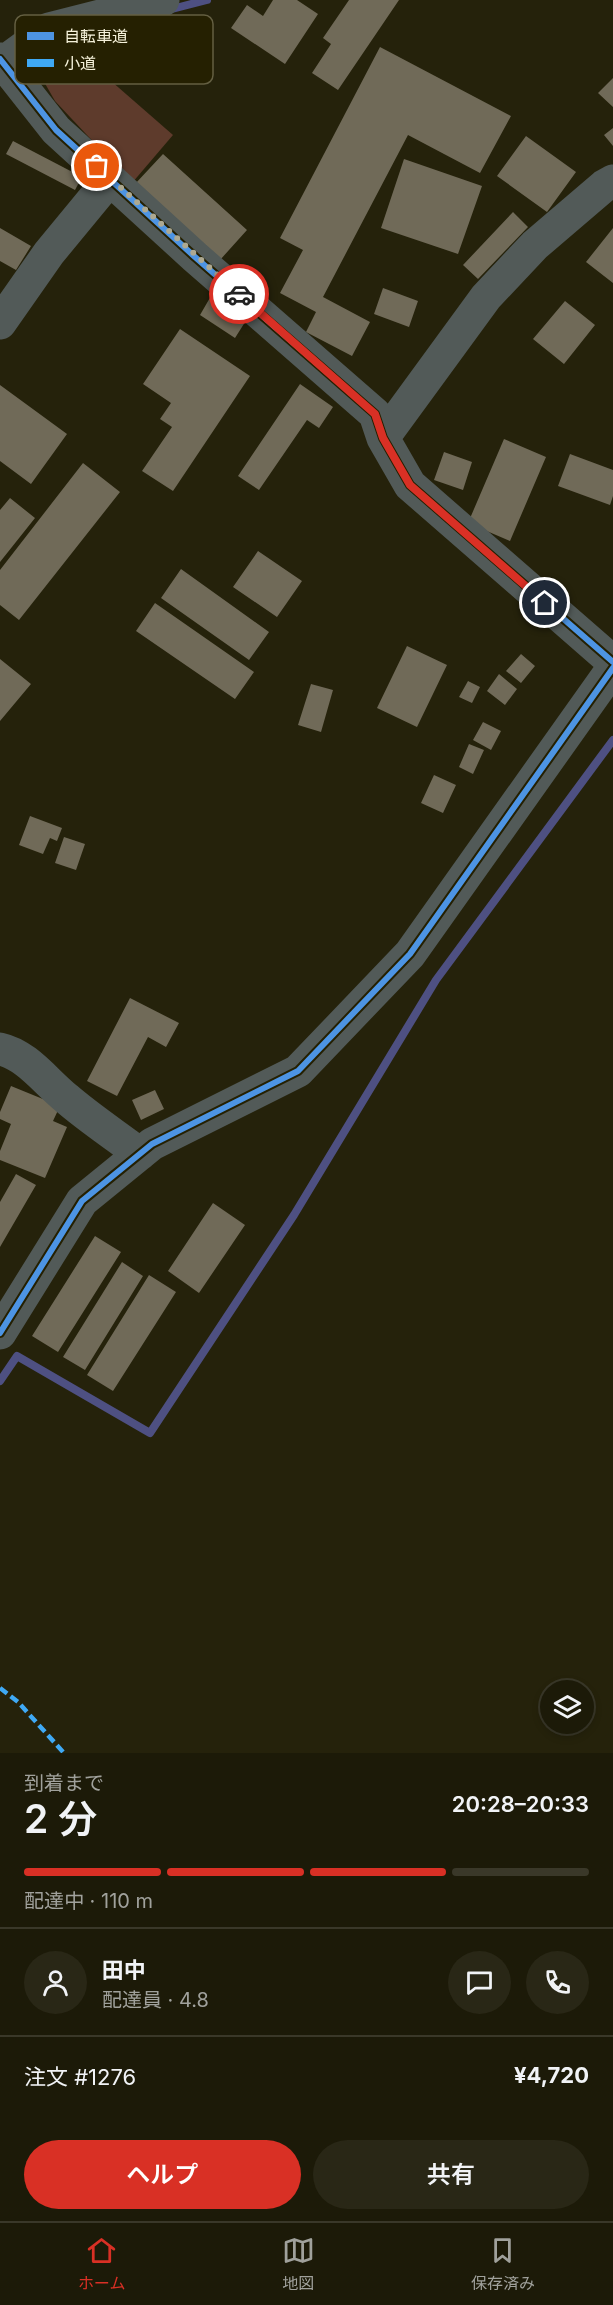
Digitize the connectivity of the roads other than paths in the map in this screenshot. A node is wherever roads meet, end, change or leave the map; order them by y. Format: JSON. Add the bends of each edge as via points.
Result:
{"nodes":[{"id":1,"x":163,"y":0,"type":"edge"},
{"id":2,"x":104,"y":15,"type":"edge"},
{"id":3,"x":15,"y":52,"type":"edge"},
{"id":4,"x":2,"y":61,"type":"edge"},
{"id":5,"x":15,"y":78,"type":"edge"},
{"id":6,"x":20,"y":84,"type":"edge"},
{"id":7,"x":110,"y":179,"type":"junction"},
{"id":8,"x":613,"y":181,"type":"edge"},
{"id":9,"x":0,"y":323,"type":"edge"},
{"id":10,"x":383,"y":438,"type":"junction"},
{"id":11,"x":613,"y":662,"type":"edge"},
{"id":12,"x":613,"y":668,"type":"edge"},
{"id":13,"x":0,"y":1048,"type":"edge"},
{"id":14,"x":140,"y":1154,"type":"junction"},
{"id":15,"x":0,"y":1333,"type":"edge"}],
"edges":[{"from":1,"to":2,"type":"street"},
{"from":3,"to":4,"type":"street"},
{"from":4,"to":5,"type":"street"},
{"from":6,"to":7,"type":"street","via":[[56,130]]},
{"from":7,"to":9,"type":"street","via":[[49,253]]},
{"from":7,"to":10,"type":"street","via":[[375,414]]},
{"from":8,"to":10,"type":"street","via":[[536,245],[486,297]]},
{"from":10,"to":11,"type":"street","via":[[410,485]]},
{"from":12,"to":14,"type":"street","via":[[410,954],[298,1071],[152,1144]]},
{"from":13,"to":14,"type":"street","via":[[36,1070],[65,1098]]},
{"from":14,"to":15,"type":"street","via":[[82,1201]]}]}
